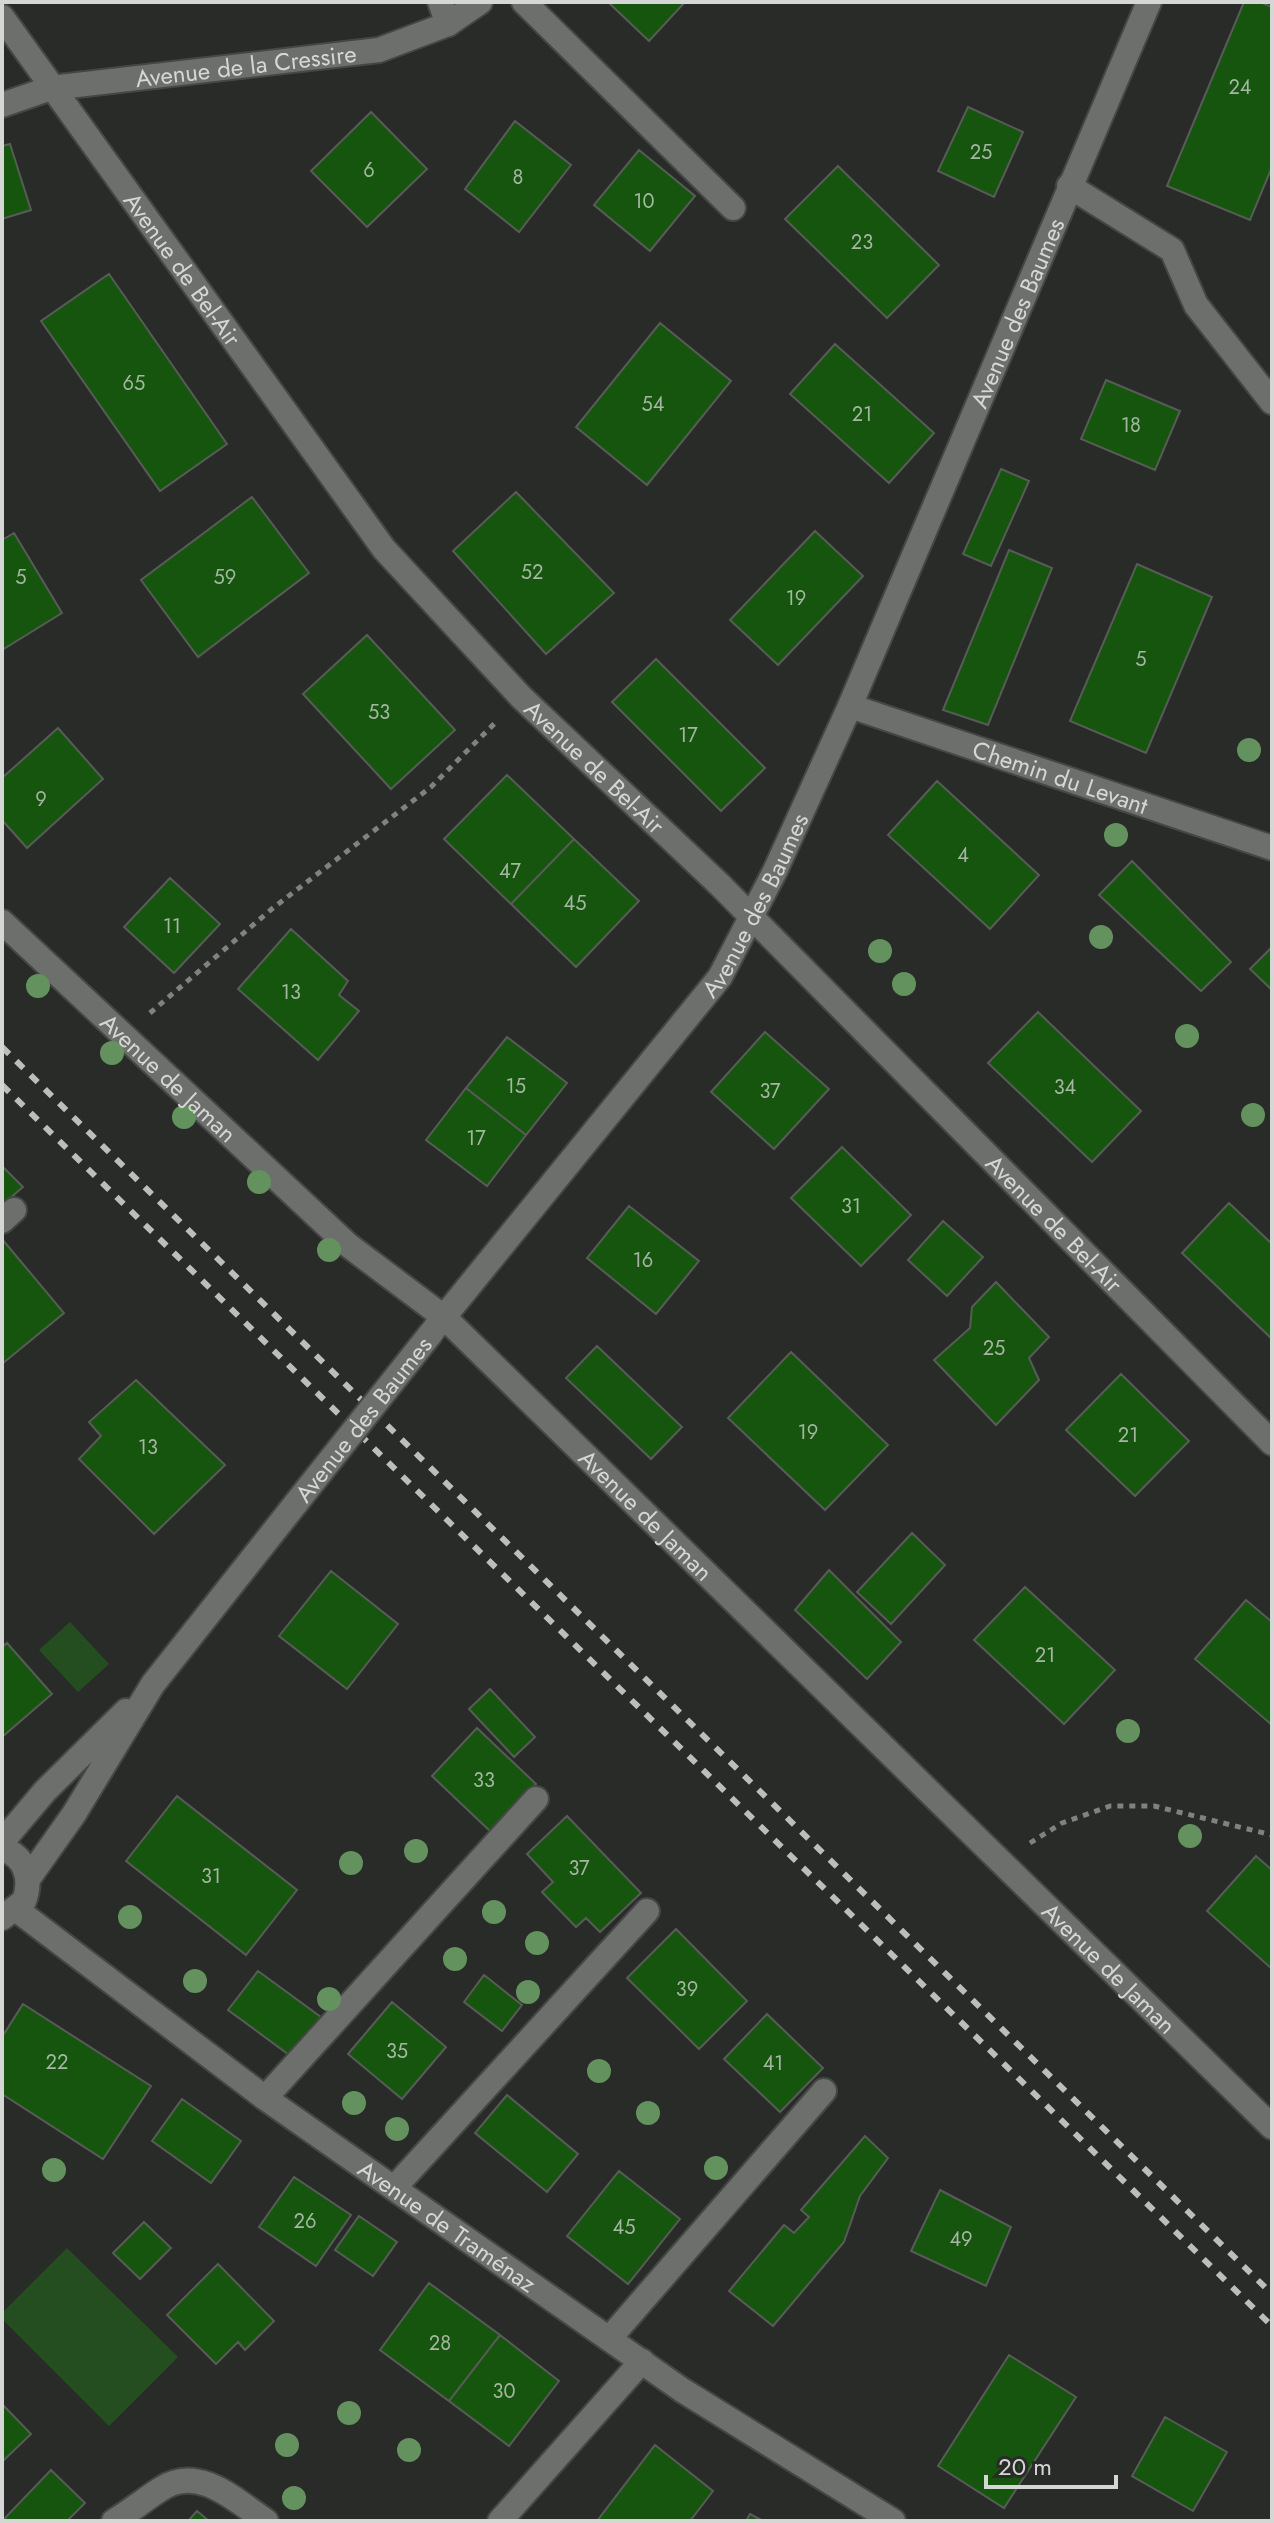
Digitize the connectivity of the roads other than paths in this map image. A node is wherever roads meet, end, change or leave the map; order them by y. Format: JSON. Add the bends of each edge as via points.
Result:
{"nodes":[{"id":1,"x":480,"y":2,"type":"edge"},
{"id":2,"x":524,"y":2,"type":"edge"},
{"id":3,"x":1149,"y":2,"type":"edge"},
{"id":4,"x":444,"y":13,"type":"edge"},
{"id":5,"x":2,"y":17,"type":"edge"},
{"id":6,"x":51,"y":88,"type":"junction"},
{"id":7,"x":2,"y":105,"type":"edge"},
{"id":8,"x":1069,"y":186,"type":"junction"},
{"id":9,"x":733,"y":208,"type":"dead end"},
{"id":10,"x":1272,"y":402,"type":"edge"},
{"id":11,"x":850,"y":706,"type":"junction"},
{"id":12,"x":1272,"y":848,"type":"edge"},
{"id":13,"x":749,"y":916,"type":"junction"},
{"id":14,"x":2,"y":922,"type":"edge"},
{"id":15,"x":439,"y":1325,"type":"junction"},
{"id":16,"x":1272,"y":1443,"type":"edge"},
{"id":17,"x":153,"y":1684,"type":"junction"},
{"id":18,"x":536,"y":1799,"type":"dead end"},
{"id":19,"x":2,"y":1842,"type":"edge"},
{"id":20,"x":2,"y":1849,"type":"edge"},
{"id":21,"x":28,"y":1879,"type":"junction"},
{"id":22,"x":647,"y":1911,"type":"dead end"},
{"id":23,"x":9,"y":1914,"type":"edge"},
{"id":24,"x":824,"y":2091,"type":"dead end"},
{"id":25,"x":265,"y":2098,"type":"junction"},
{"id":26,"x":1272,"y":2127,"type":"edge"},
{"id":27,"x":394,"y":2188,"type":"junction"},
{"id":28,"x":609,"y":2339,"type":"junction"},
{"id":29,"x":642,"y":2361,"type":"junction"},
{"id":30,"x":885,"y":2519,"type":"edge"},
{"id":31,"x":114,"y":2521,"type":"edge"},
{"id":32,"x":266,"y":2521,"type":"edge"},
{"id":33,"x":500,"y":2521,"type":"edge"}],
"edges":[{"from":1,"to":4,"type":"street","name":"Avenue de la Cressire"},
{"from":2,"to":9,"type":"street"},
{"from":3,"to":8,"type":"street","name":"Avenue des Baumes"},
{"from":4,"to":6,"type":"street","name":"Avenue de la Cressire","via":[[379,50]]},
{"from":5,"to":6,"type":"street","name":"Avenue de Bel-Air"},
{"from":6,"to":7,"type":"street","name":"Avenue de la Cressire"},
{"from":6,"to":13,"type":"street","name":"Avenue de Bel-Air","via":[[384,549],[521,697]]},
{"from":8,"to":10,"type":"street","via":[[1172,250],[1196,305]]},
{"from":8,"to":11,"type":"street","name":"Avenue des Baumes"},
{"from":11,"to":12,"type":"street","name":"Chemin du Levant"},
{"from":11,"to":13,"type":"street","name":"Avenue des Baumes"},
{"from":13,"to":15,"type":"street","name":"Avenue des Baumes","via":[[720,977]]},
{"from":13,"to":16,"type":"street","name":"Avenue de Bel-Air"},
{"from":14,"to":15,"type":"street","name":"Avenue de Jaman"},
{"from":15,"to":17,"type":"street","name":"Avenue des Baumes","bridge":true},
{"from":15,"to":26,"type":"street","name":"Avenue de Jaman"},
{"from":17,"to":19,"type":"street","name":"Avenue des Baumes","via":[[45,1791]]},
{"from":17,"to":21,"type":"street","name":"Avenue des Baumes"},
{"from":18,"to":25,"type":"street"},
{"from":20,"to":21,"type":"street","via":[[18,1859]]},
{"from":21,"to":23,"type":"street","name":"Avenue des Baumes","via":[[28,1890]]},
{"from":22,"to":27,"type":"street"},
{"from":23,"to":25,"type":"street","name":"Avenue de Traménaz"},
{"from":24,"to":28,"type":"street"},
{"from":25,"to":27,"type":"street","name":"Avenue de Traménaz"},
{"from":27,"to":28,"type":"street","name":"Avenue de Traménaz"},
{"from":28,"to":29,"type":"street","name":"Avenue de Traménaz"},
{"from":29,"to":30,"type":"street","name":"Avenue de Traménaz"},
{"from":29,"to":33,"type":"street"},
{"from":31,"to":32,"type":"street","via":[[184,2478],[204,2482]]}]}
